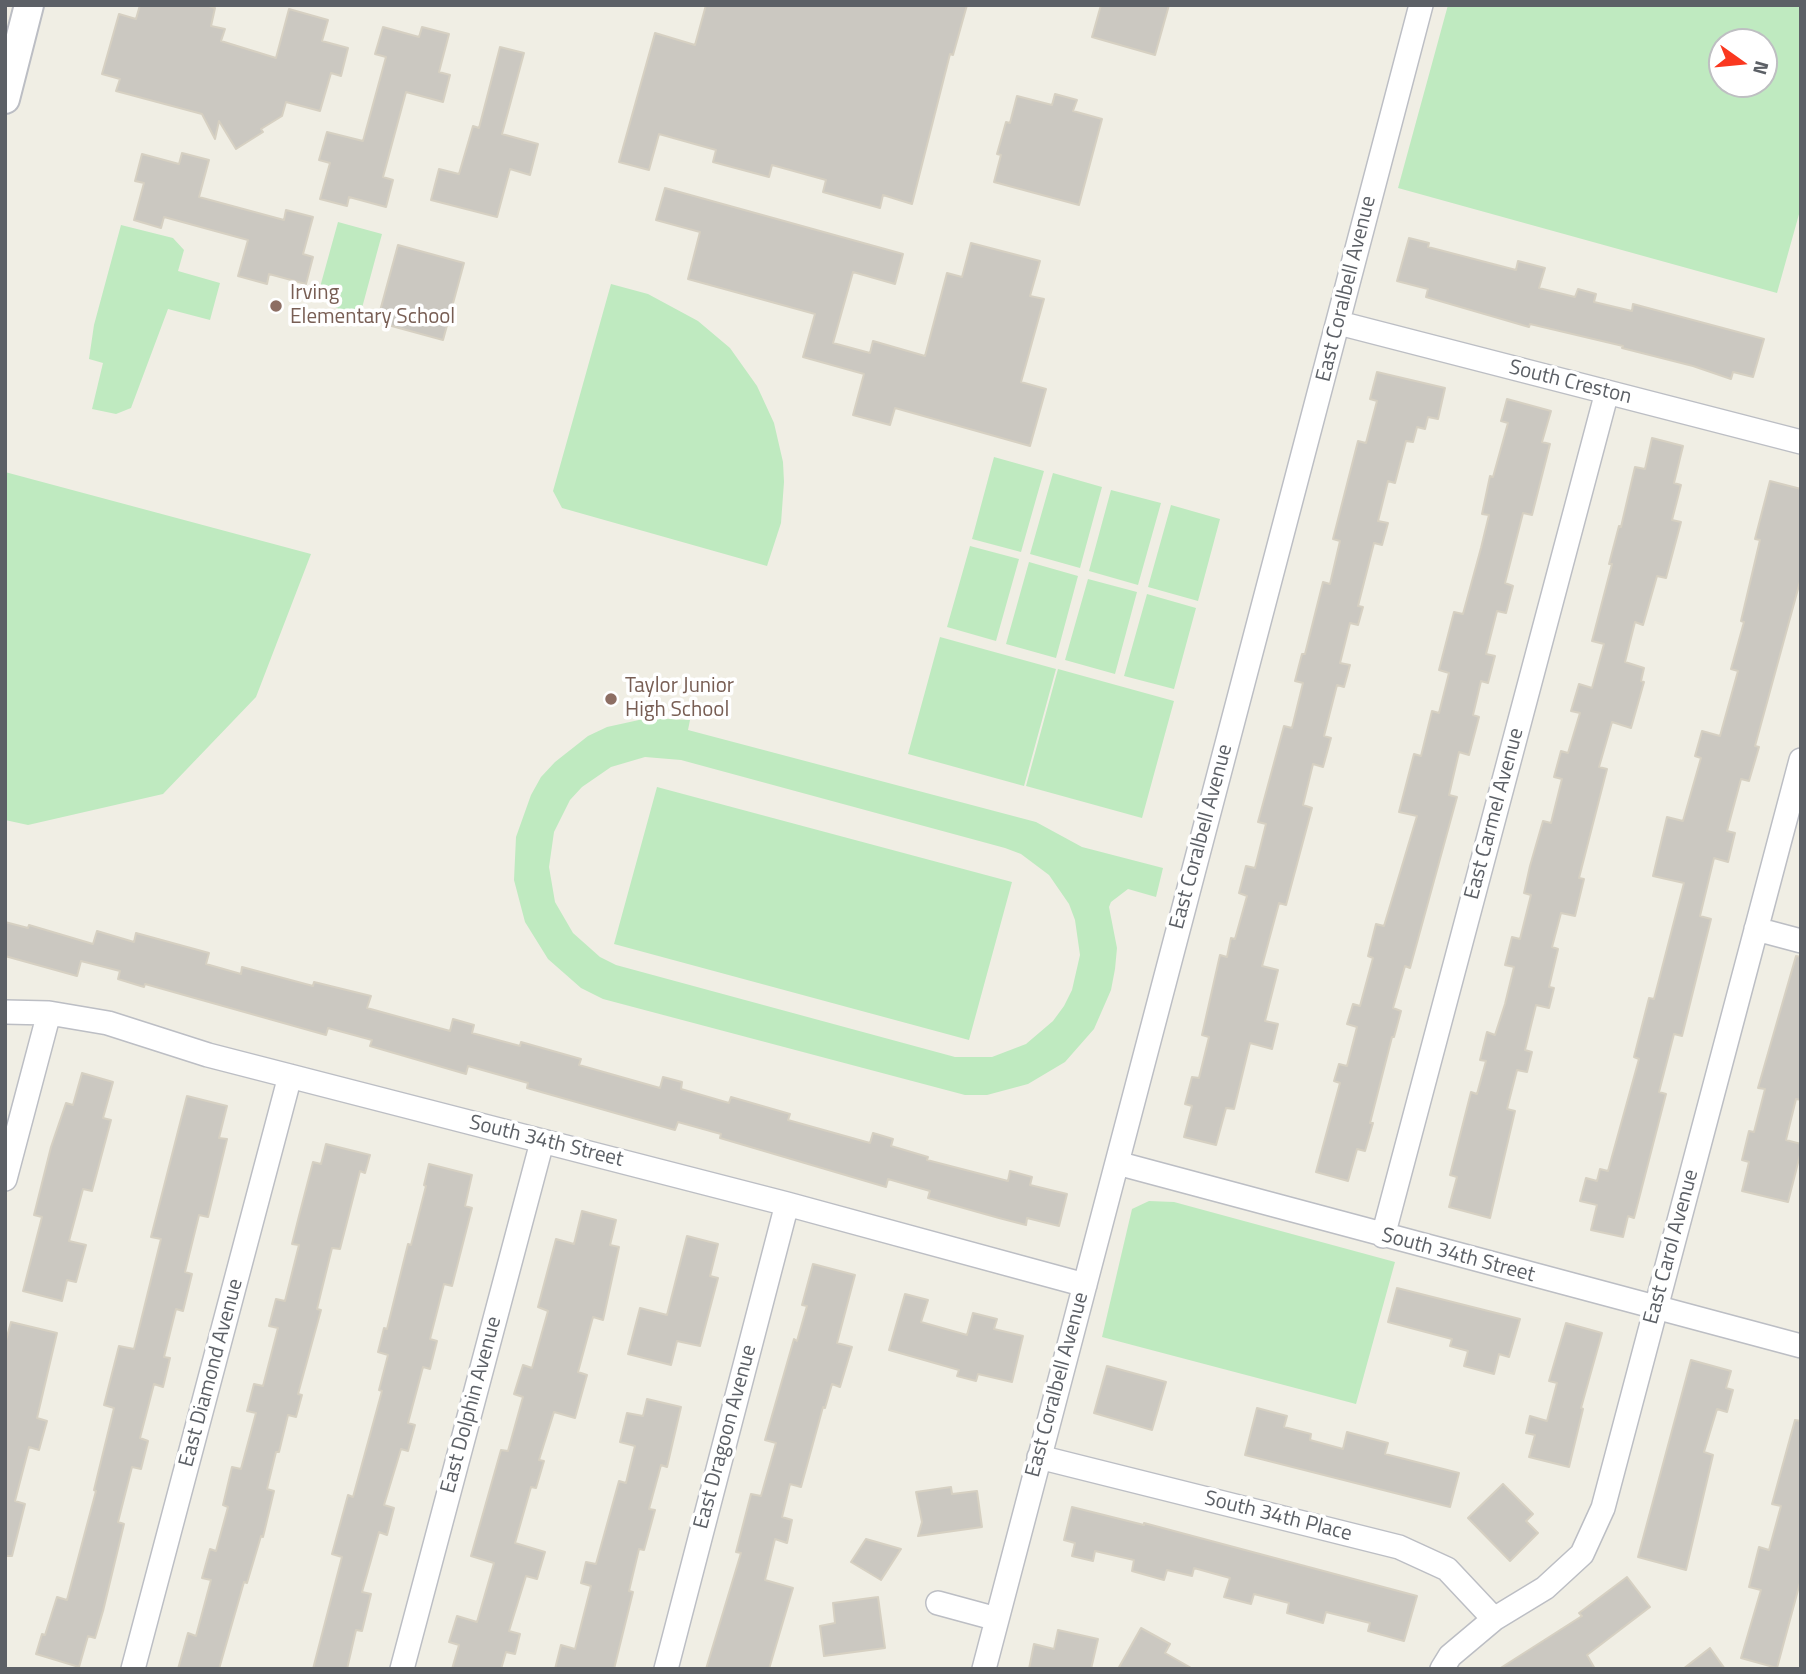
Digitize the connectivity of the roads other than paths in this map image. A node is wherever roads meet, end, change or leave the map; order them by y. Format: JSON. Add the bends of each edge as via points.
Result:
{"nodes":[{"id":1,"x":29,"y":5,"type":"edge"},
{"id":2,"x":1421,"y":5,"type":"edge"},
{"id":3,"x":5,"y":99,"type":"edge"},
{"id":4,"x":1339,"y":323,"type":"junction"},
{"id":5,"x":1607,"y":392,"type":"junction"},
{"id":6,"x":1801,"y":442,"type":"edge"},
{"id":7,"x":1801,"y":760,"type":"edge"},
{"id":8,"x":1756,"y":929,"type":"junction"},
{"id":9,"x":1801,"y":942,"type":"edge"},
{"id":10,"x":5,"y":1012,"type":"edge"},
{"id":11,"x":49,"y":1013,"type":"junction"},
{"id":12,"x":290,"y":1076,"type":"junction"},
{"id":13,"x":542,"y":1142,"type":"junction"},
{"id":14,"x":1117,"y":1163,"type":"junction"},
{"id":15,"x":5,"y":1179,"type":"edge"},
{"id":16,"x":787,"y":1204,"type":"junction"},
{"id":17,"x":1383,"y":1236,"type":"junction"},
{"id":18,"x":1085,"y":1284,"type":"junction"},
{"id":19,"x":1656,"y":1309,"type":"junction"},
{"id":20,"x":1801,"y":1346,"type":"edge"},
{"id":21,"x":1039,"y":1457,"type":"junction"},
{"id":22,"x":938,"y":1603,"type":"dead end"},
{"id":23,"x":997,"y":1619,"type":"junction"},
{"id":24,"x":1494,"y":1619,"type":"junction"},
{"id":25,"x":133,"y":1669,"type":"edge"},
{"id":26,"x":402,"y":1669,"type":"edge"},
{"id":27,"x":666,"y":1669,"type":"edge"},
{"id":28,"x":984,"y":1669,"type":"edge"},
{"id":29,"x":1442,"y":1669,"type":"edge"}],
"edges":[{"from":1,"to":3,"type":"street"},
{"from":2,"to":4,"type":"street","name":"East Coralbell Avenue"},
{"from":4,"to":5,"type":"street","name":"South Creston"},
{"from":4,"to":14,"type":"street","name":"East Coralbell Avenue"},
{"from":5,"to":6,"type":"street","name":"South Creston"},
{"from":5,"to":17,"type":"street","name":"East Carmel Avenue"},
{"from":7,"to":8,"type":"street","name":"East Carol Avenue"},
{"from":8,"to":9,"type":"street"},
{"from":8,"to":19,"type":"street","name":"East Carol Avenue"},
{"from":10,"to":11,"type":"street","name":"South 34th Street"},
{"from":11,"to":12,"type":"street","name":"South 34th Street","via":[[108,1023]]},
{"from":11,"to":15,"type":"street"},
{"from":12,"to":13,"type":"street","name":"South 34th Street"},
{"from":12,"to":25,"type":"street","name":"East Diamond Avenue"},
{"from":13,"to":16,"type":"street","name":"South 34th Street"},
{"from":13,"to":26,"type":"street","name":"East Dolphin Avenue"},
{"from":14,"to":17,"type":"street","name":"South 34th Street"},
{"from":14,"to":18,"type":"street","name":"East Coralbell Avenue"},
{"from":16,"to":18,"type":"street","name":"South 34th Street"},
{"from":16,"to":27,"type":"street","name":"East Dragoon Avenue"},
{"from":17,"to":19,"type":"street","name":"South 34th Street"},
{"from":18,"to":21,"type":"street","name":"East Coralbell Avenue"},
{"from":19,"to":20,"type":"street","name":"South 34th Street"},
{"from":19,"to":24,"type":"street","name":"East Carol Avenue","via":[[1603,1508],[1582,1554],[1545,1588]]},
{"from":21,"to":23,"type":"street","name":"East Coralbell Avenue"},
{"from":21,"to":24,"type":"street","name":"South 34th Place","via":[[1399,1547],[1447,1569]]},
{"from":22,"to":23,"type":"street"},
{"from":23,"to":28,"type":"street","name":"East Coralbell Avenue"},
{"from":24,"to":29,"type":"street","name":"East Carol Avenue","via":[[1450,1656]]}]}
